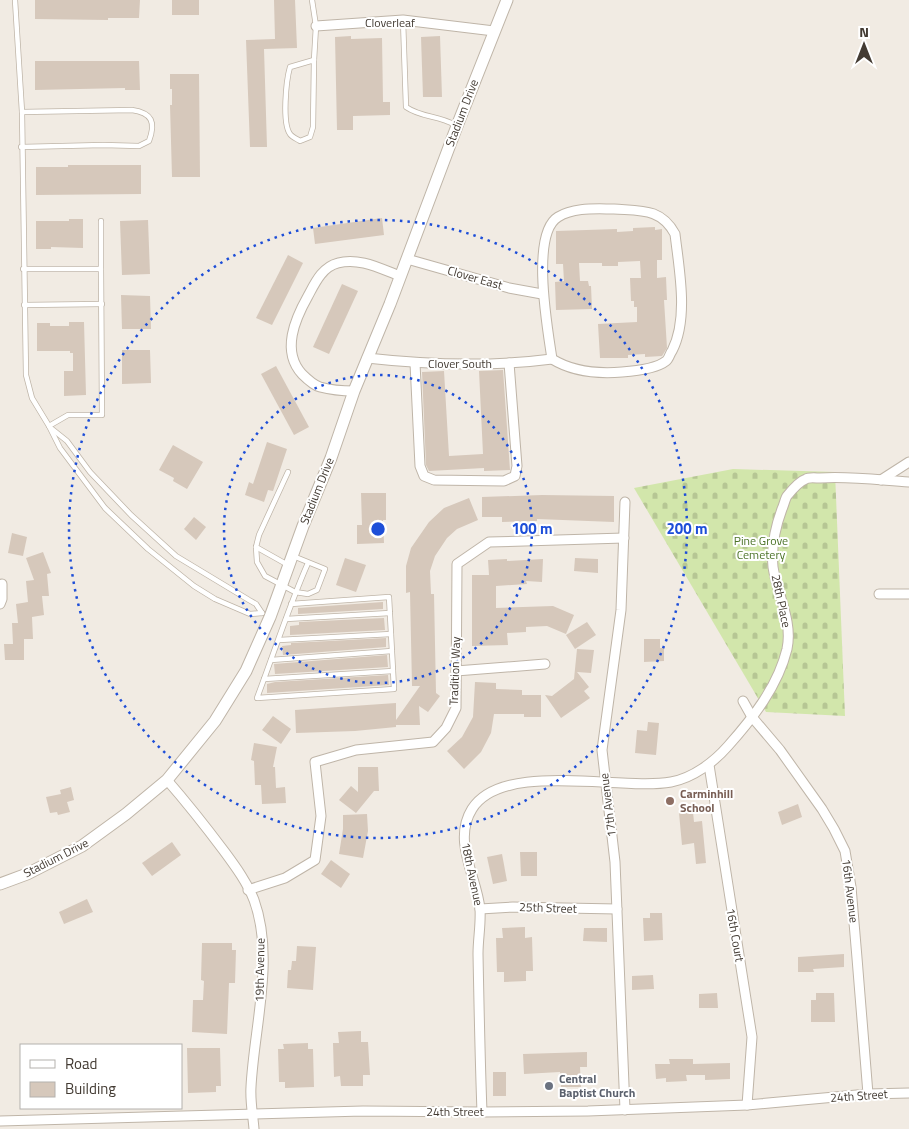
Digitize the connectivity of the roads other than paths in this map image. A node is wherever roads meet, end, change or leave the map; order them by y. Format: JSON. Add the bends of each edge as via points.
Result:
{"nodes":[{"id":1,"x":15,"y":0,"type":"edge"},
{"id":2,"x":312,"y":0,"type":"edge"},
{"id":3,"x":507,"y":0,"type":"edge"},
{"id":4,"x":403,"y":20,"type":"junction"},
{"id":5,"x":316,"y":26,"type":"junction"},
{"id":6,"x":494,"y":31,"type":"junction"},
{"id":7,"x":314,"y":60,"type":"junction"},
{"id":8,"x":22,"y":112,"type":"junction"},
{"id":9,"x":457,"y":126,"type":"junction"},
{"id":10,"x":21,"y":148,"type":"junction"},
{"id":11,"x":101,"y":221,"type":"dead end"},
{"id":12,"x":407,"y":259,"type":"junction"},
{"id":13,"x":23,"y":269,"type":"junction"},
{"id":14,"x":101,"y":269,"type":"junction"},
{"id":15,"x":400,"y":276,"type":"junction"},
{"id":16,"x":542,"y":294,"type":"junction"},
{"id":17,"x":102,"y":304,"type":"junction"},
{"id":18,"x":24,"y":305,"type":"junction"},
{"id":19,"x":367,"y":358,"type":"junction"},
{"id":20,"x":552,"y":359,"type":"junction"},
{"id":21,"x":415,"y":363,"type":"junction"},
{"id":22,"x":510,"y":363,"type":"junction"},
{"id":23,"x":354,"y":391,"type":"junction"},
{"id":24,"x":49,"y":426,"type":"junction"},
{"id":25,"x":909,"y":462,"type":"edge"},
{"id":26,"x":288,"y":472,"type":"dead end"},
{"id":27,"x":880,"y":480,"type":"junction"},
{"id":28,"x":909,"y":482,"type":"edge"},
{"id":29,"x":625,"y":502,"type":"dead end"},
{"id":30,"x":624,"y":538,"type":"junction"},
{"id":31,"x":256,"y":547,"type":"junction"},
{"id":32,"x":291,"y":561,"type":"junction"},
{"id":33,"x":308,"y":563,"type":"junction"},
{"id":34,"x":2,"y":584,"type":"dead end"},
{"id":35,"x":281,"y":586,"type":"junction"},
{"id":36,"x":295,"y":592,"type":"junction"},
{"id":37,"x":879,"y":594,"type":"dead end"},
{"id":38,"x":909,"y":594,"type":"edge"},
{"id":39,"x":0,"y":604,"type":"edge"},
{"id":40,"x":291,"y":604,"type":"junction"},
{"id":41,"x":390,"y":613,"type":"junction"},
{"id":42,"x":266,"y":615,"type":"junction"},
{"id":43,"x":286,"y":619,"type":"junction"},
{"id":44,"x":391,"y":634,"type":"junction"},
{"id":45,"x":279,"y":640,"type":"junction"},
{"id":46,"x":392,"y":651,"type":"junction"},
{"id":47,"x":271,"y":660,"type":"junction"},
{"id":48,"x":545,"y":664,"type":"dead end"},
{"id":49,"x":393,"y":671,"type":"junction"},
{"id":50,"x":456,"y":671,"type":"junction"},
{"id":51,"x":264,"y":678,"type":"junction"},
{"id":52,"x":743,"y":702,"type":"dead end"},
{"id":53,"x":752,"y":716,"type":"junction"},
{"id":54,"x":709,"y":765,"type":"junction"},
{"id":55,"x":167,"y":780,"type":"junction"},
{"id":56,"x":605,"y":782,"type":"junction"},
{"id":57,"x":0,"y":884,"type":"edge"},
{"id":58,"x":248,"y":890,"type":"junction"},
{"id":59,"x":480,"y":908,"type":"junction"},
{"id":60,"x":617,"y":909,"type":"junction"},
{"id":61,"x":909,"y":1092,"type":"edge"},
{"id":62,"x":868,"y":1094,"type":"junction"},
{"id":63,"x":747,"y":1106,"type":"junction"},
{"id":64,"x":625,"y":1110,"type":"junction"},
{"id":65,"x":482,"y":1112,"type":"junction"},
{"id":66,"x":253,"y":1114,"type":"junction"},
{"id":67,"x":0,"y":1121,"type":"edge"},
{"id":68,"x":254,"y":1129,"type":"edge"}],
"edges":[{"from":1,"to":8,"type":"lane"},
{"from":2,"to":5,"type":"lane"},
{"from":3,"to":6,"type":"street","name":"Stadium Drive"},
{"from":4,"to":5,"type":"street","name":"Cloverleaf"},
{"from":4,"to":6,"type":"street","name":"Cloverleaf"},
{"from":4,"to":9,"type":"lane","via":[[406,107],[415,114],[446,119]]},
{"from":5,"to":7,"type":"lane"},
{"from":6,"to":9,"type":"street","name":"Stadium Drive"},
{"from":7,"to":7,"type":"lane","via":[[290,68],[287,78],[286,125],[291,136],[300,141],[310,137],[314,126]]},
{"from":8,"to":10,"type":"lane"},
{"from":8,"to":10,"type":"lane","via":[[132,110],[143,112],[151,119],[153,130],[149,141],[139,146]]},
{"from":9,"to":12,"type":"street","name":"Stadium Drive"},
{"from":10,"to":13,"type":"lane"},
{"from":11,"to":14,"type":"lane"},
{"from":12,"to":15,"type":"street","name":"Stadium Drive"},
{"from":12,"to":16,"type":"street","name":"Clover East"},
{"from":13,"to":14,"type":"lane"},
{"from":13,"to":18,"type":"lane"},
{"from":14,"to":17,"type":"lane"},
{"from":15,"to":19,"type":"street","name":"Stadium Drive"},
{"from":15,"to":23,"type":"street","via":[[360,262],[335,263],[316,280],[299,312],[290,348],[299,371],[318,387]]},
{"from":16,"to":20,"type":"street"},
{"from":16,"to":20,"type":"street","via":[[546,236],[549,225],[557,217],[578,210],[650,212],[661,216],[675,234],[682,305],[677,340],[667,360],[645,370],[610,373],[574,370]]},
{"from":17,"to":18,"type":"lane"},
{"from":17,"to":24,"type":"lane","via":[[102,415],[68,415]]},
{"from":18,"to":24,"type":"lane","via":[[28,387],[37,409]]},
{"from":19,"to":21,"type":"street","name":"Clover South"},
{"from":19,"to":23,"type":"street","name":"Stadium Drive"},
{"from":20,"to":22,"type":"street","name":"Clover South"},
{"from":21,"to":22,"type":"street","name":"Clover South"},
{"from":21,"to":22,"type":"street","via":[[420,466],[424,476],[434,480],[485,481],[504,481],[514,476],[517,466]]},
{"from":23,"to":32,"type":"street","name":"Stadium Drive"},
{"from":24,"to":42,"type":"lane","via":[[67,441],[90,472],[132,516],[176,556],[256,604]]},
{"from":24,"to":42,"type":"lane","via":[[60,448],[105,508],[148,549],[194,586],[215,598],[250,614]]},
{"from":25,"to":27,"type":"street"},
{"from":26,"to":31,"type":"lane"},
{"from":27,"to":28,"type":"street","name":"28th Place"},
{"from":27,"to":53,"type":"street","name":"28th Place","via":[[842,476],[806,478],[787,496],[774,530],[773,566],[788,624],[787,648],[776,681]]},
{"from":29,"to":30,"type":"street","name":"17th Avenue"},
{"from":30,"to":50,"type":"street","name":"Tradition Way","via":[[489,542],[457,564]]},
{"from":30,"to":56,"type":"street","name":"17th Avenue","via":[[621,610],[602,750]]},
{"from":31,"to":32,"type":"lane"},
{"from":31,"to":35,"type":"lane","via":[[257,562],[265,576]]},
{"from":32,"to":33,"type":"lane"},
{"from":32,"to":35,"type":"street","name":"Stadium Drive"},
{"from":33,"to":36,"type":"lane"},
{"from":33,"to":36,"type":"lane","via":[[325,569],[317,590],[308,594]]},
{"from":34,"to":39,"type":"street"},
{"from":35,"to":36,"type":"lane"},
{"from":35,"to":42,"type":"street","name":"Stadium Drive"},
{"from":36,"to":40,"type":"lane"},
{"from":37,"to":38,"type":"street"},
{"from":40,"to":41,"type":"lane","via":[[388,597]]},
{"from":40,"to":43,"type":"lane"},
{"from":41,"to":43,"type":"lane"},
{"from":41,"to":44,"type":"lane"},
{"from":42,"to":55,"type":"street","name":"Stadium Drive","via":[[246,671],[215,722]]},
{"from":43,"to":45,"type":"lane"},
{"from":44,"to":45,"type":"lane"},
{"from":44,"to":46,"type":"lane"},
{"from":45,"to":47,"type":"lane"},
{"from":46,"to":47,"type":"lane"},
{"from":46,"to":49,"type":"lane"},
{"from":47,"to":51,"type":"lane"},
{"from":48,"to":50,"type":"street"},
{"from":49,"to":51,"type":"lane"},
{"from":49,"to":51,"type":"lane","via":[[394,689],[257,698]]},
{"from":50,"to":58,"type":"street","name":"Tradition Way","via":[[456,708],[446,728],[433,742],[356,750],[314,762],[321,816],[315,860],[285,878]]},
{"from":52,"to":53,"type":"street","name":"16th Avenue"},
{"from":53,"to":54,"type":"street","name":"28th Place"},
{"from":53,"to":62,"type":"street","name":"16th Avenue","via":[[822,809],[845,852]]},
{"from":54,"to":56,"type":"street","name":"28th Place","via":[[672,782]]},
{"from":54,"to":63,"type":"street","name":"16th Court","via":[[752,1037]]},
{"from":55,"to":57,"type":"street","name":"Stadium Drive","via":[[82,846]]},
{"from":55,"to":58,"type":"street","name":"19th Avenue","via":[[200,818],[236,867]]},
{"from":56,"to":59,"type":"street","name":"18th Avenue","via":[[523,782],[488,793],[478,800],[466,822],[464,835]]},
{"from":56,"to":60,"type":"street","name":"17th Avenue"},
{"from":58,"to":66,"type":"street","name":"19th Avenue","via":[[260,921],[262,945],[262,981],[250,1089]]},
{"from":59,"to":60,"type":"street","name":"25th Street"},
{"from":59,"to":65,"type":"street","name":"18th Avenue"},
{"from":60,"to":64,"type":"street","name":"17th Avenue"},
{"from":61,"to":62,"type":"street","name":"24th Street"},
{"from":62,"to":63,"type":"street","name":"24th Street"},
{"from":63,"to":64,"type":"street","name":"24th Street"},
{"from":64,"to":65,"type":"street","name":"24th Street"},
{"from":65,"to":66,"type":"street","name":"24th Street"},
{"from":66,"to":67,"type":"street","name":"24th Street"},
{"from":66,"to":68,"type":"street","name":"19th Avenue"}]}
